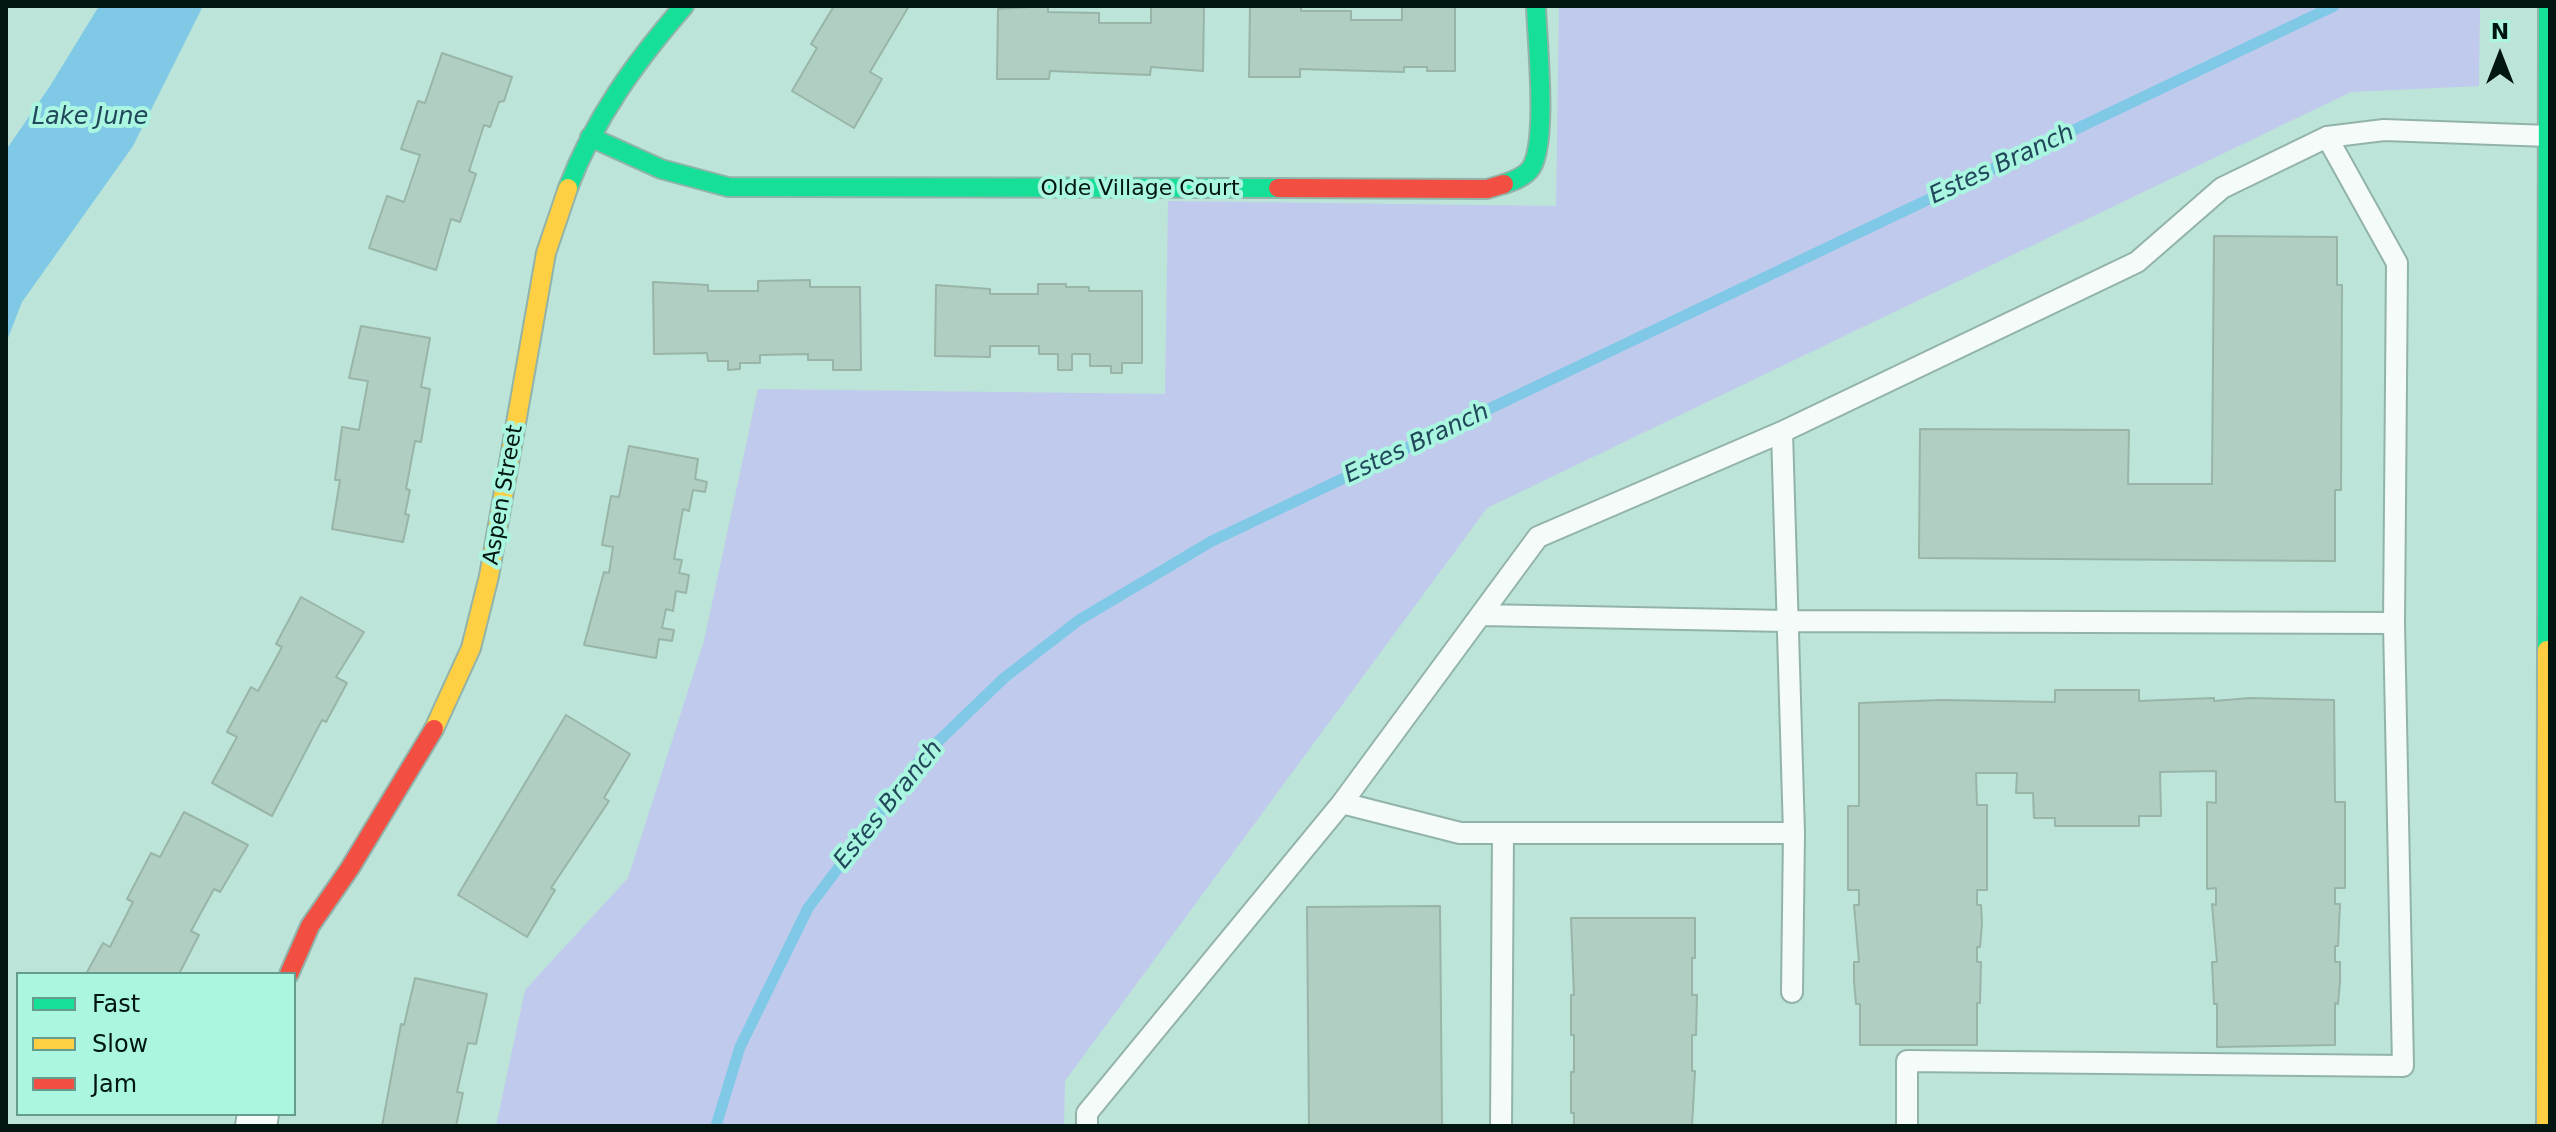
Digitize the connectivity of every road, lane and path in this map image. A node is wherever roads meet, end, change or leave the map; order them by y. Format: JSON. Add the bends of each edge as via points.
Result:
{"nodes":[{"id":1,"x":684,"y":6,"type":"edge"},
{"id":2,"x":1536,"y":6,"type":"edge"},
{"id":3,"x":2548,"y":12,"type":"edge"},
{"id":4,"x":2549,"y":136,"type":"edge"},
{"id":5,"x":590,"y":137,"type":"junction"},
{"id":6,"x":2327,"y":137,"type":"junction"},
{"id":7,"x":2549,"y":220,"type":"edge"},
{"id":8,"x":2549,"y":339,"type":"edge"},
{"id":9,"x":1782,"y":432,"type":"junction"},
{"id":10,"x":1481,"y":615,"type":"junction"},
{"id":11,"x":1786,"y":621,"type":"junction"},
{"id":12,"x":2394,"y":623,"type":"junction"},
{"id":13,"x":2548,"y":739,"type":"edge"},
{"id":14,"x":1342,"y":803,"type":"junction"},
{"id":15,"x":1503,"y":833,"type":"junction"},
{"id":16,"x":1794,"y":833,"type":"junction"},
{"id":17,"x":2548,"y":888,"type":"edge"},
{"id":18,"x":290,"y":972,"type":"edge"},
{"id":19,"x":1792,"y":992,"type":"dead end"},
{"id":20,"x":1087,"y":1126,"type":"edge"},
{"id":21,"x":1501,"y":1126,"type":"edge"},
{"id":22,"x":1907,"y":1126,"type":"edge"},
{"id":23,"x":2546,"y":1126,"type":"edge"}],
"edges":[{"from":1,"to":5,"type":"street","name":"Aspen Street"},
{"from":2,"to":5,"type":"street","name":"Olde Village Court","via":[[1538,143],[1532,167],[1514,181],[1487,189],[728,187],[661,169]]},
{"from":3,"to":4,"type":"street"},
{"from":4,"to":6,"type":"lane","via":[[2384,130]]},
{"from":4,"to":7,"type":"street"},
{"from":5,"to":18,"type":"street","name":"Aspen Street","via":[[546,253],[489,576],[471,648],[442,716],[310,926]]},
{"from":6,"to":9,"type":"lane","via":[[2222,188],[2137,262]]},
{"from":6,"to":12,"type":"lane","via":[[2397,263]]},
{"from":7,"to":8,"type":"street"},
{"from":8,"to":13,"type":"street"},
{"from":9,"to":10,"type":"lane","via":[[1538,537]]},
{"from":9,"to":11,"type":"lane"},
{"from":10,"to":11,"type":"lane"},
{"from":10,"to":14,"type":"lane"},
{"from":11,"to":12,"type":"lane"},
{"from":11,"to":16,"type":"lane"},
{"from":12,"to":22,"type":"lane","via":[[2403,1066],[1907,1061]]},
{"from":13,"to":17,"type":"street"},
{"from":14,"to":15,"type":"lane","via":[[1460,833]]},
{"from":14,"to":20,"type":"lane","via":[[1087,1113]]},
{"from":15,"to":16,"type":"lane"},
{"from":15,"to":21,"type":"lane"},
{"from":16,"to":19,"type":"lane"},
{"from":17,"to":23,"type":"street"}]}
